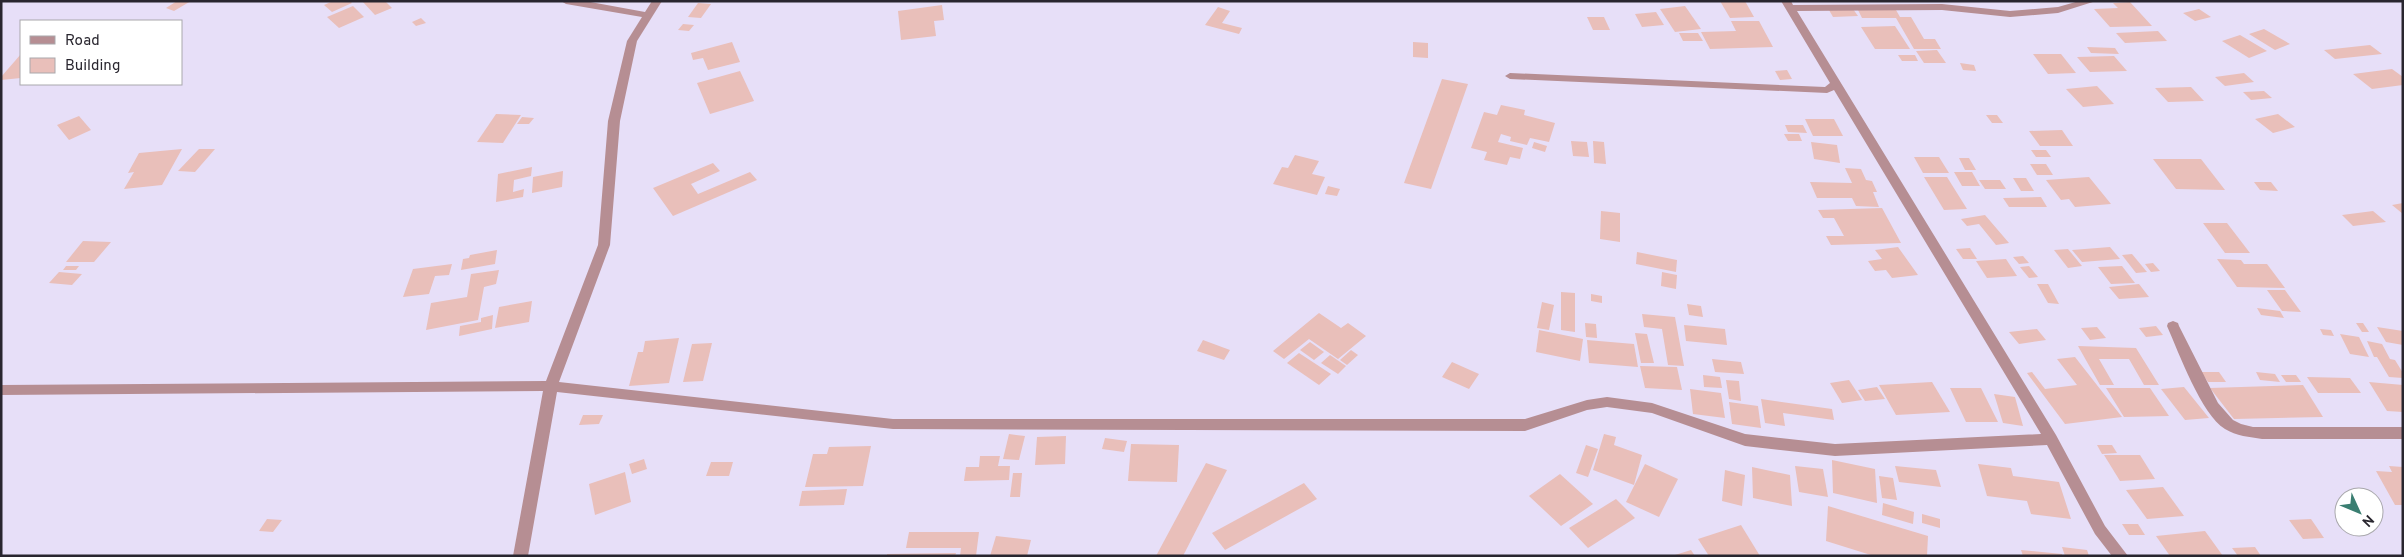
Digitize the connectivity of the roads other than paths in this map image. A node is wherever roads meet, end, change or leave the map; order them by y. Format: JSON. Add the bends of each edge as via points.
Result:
{"nodes":[{"id":1,"x":566,"y":1,"type":"edge"},
{"id":2,"x":657,"y":1,"type":"edge"},
{"id":3,"x":2090,"y":1,"type":"edge"},
{"id":4,"x":1788,"y":4,"type":"edge"},
{"id":5,"x":647,"y":15,"type":"junction"},
{"id":6,"x":1510,"y":76,"type":"dead end"},
{"id":7,"x":1837,"y":83,"type":"junction"},
{"id":8,"x":2173,"y":326,"type":"dead end"},
{"id":9,"x":551,"y":386,"type":"junction"},
{"id":10,"x":1,"y":390,"type":"edge"},
{"id":11,"x":2403,"y":434,"type":"edge"},
{"id":12,"x":2051,"y":439,"type":"junction"},
{"id":13,"x":520,"y":556,"type":"edge"},
{"id":14,"x":2121,"y":556,"type":"edge"}],
"edges":[{"from":1,"to":5,"type":"street"},
{"from":2,"to":5,"type":"street"},
{"from":3,"to":4,"type":"street","via":[[2058,10],[2010,14],[1942,7]]},
{"from":4,"to":7,"type":"street"},
{"from":5,"to":9,"type":"street","via":[[632,41],[614,121],[604,245]]},
{"from":6,"to":7,"type":"street","via":[[1827,90]]},
{"from":7,"to":12,"type":"street"},
{"from":8,"to":11,"type":"street","via":[[2215,412],[2227,424],[2242,431],[2262,433]]},
{"from":9,"to":10,"type":"street"},
{"from":9,"to":12,"type":"street","via":[[893,424],[1524,425],[1607,402],[1652,408],[1745,440],[1835,450]]},
{"from":9,"to":13,"type":"street"},
{"from":12,"to":14,"type":"street","via":[[2100,530]]}]}
